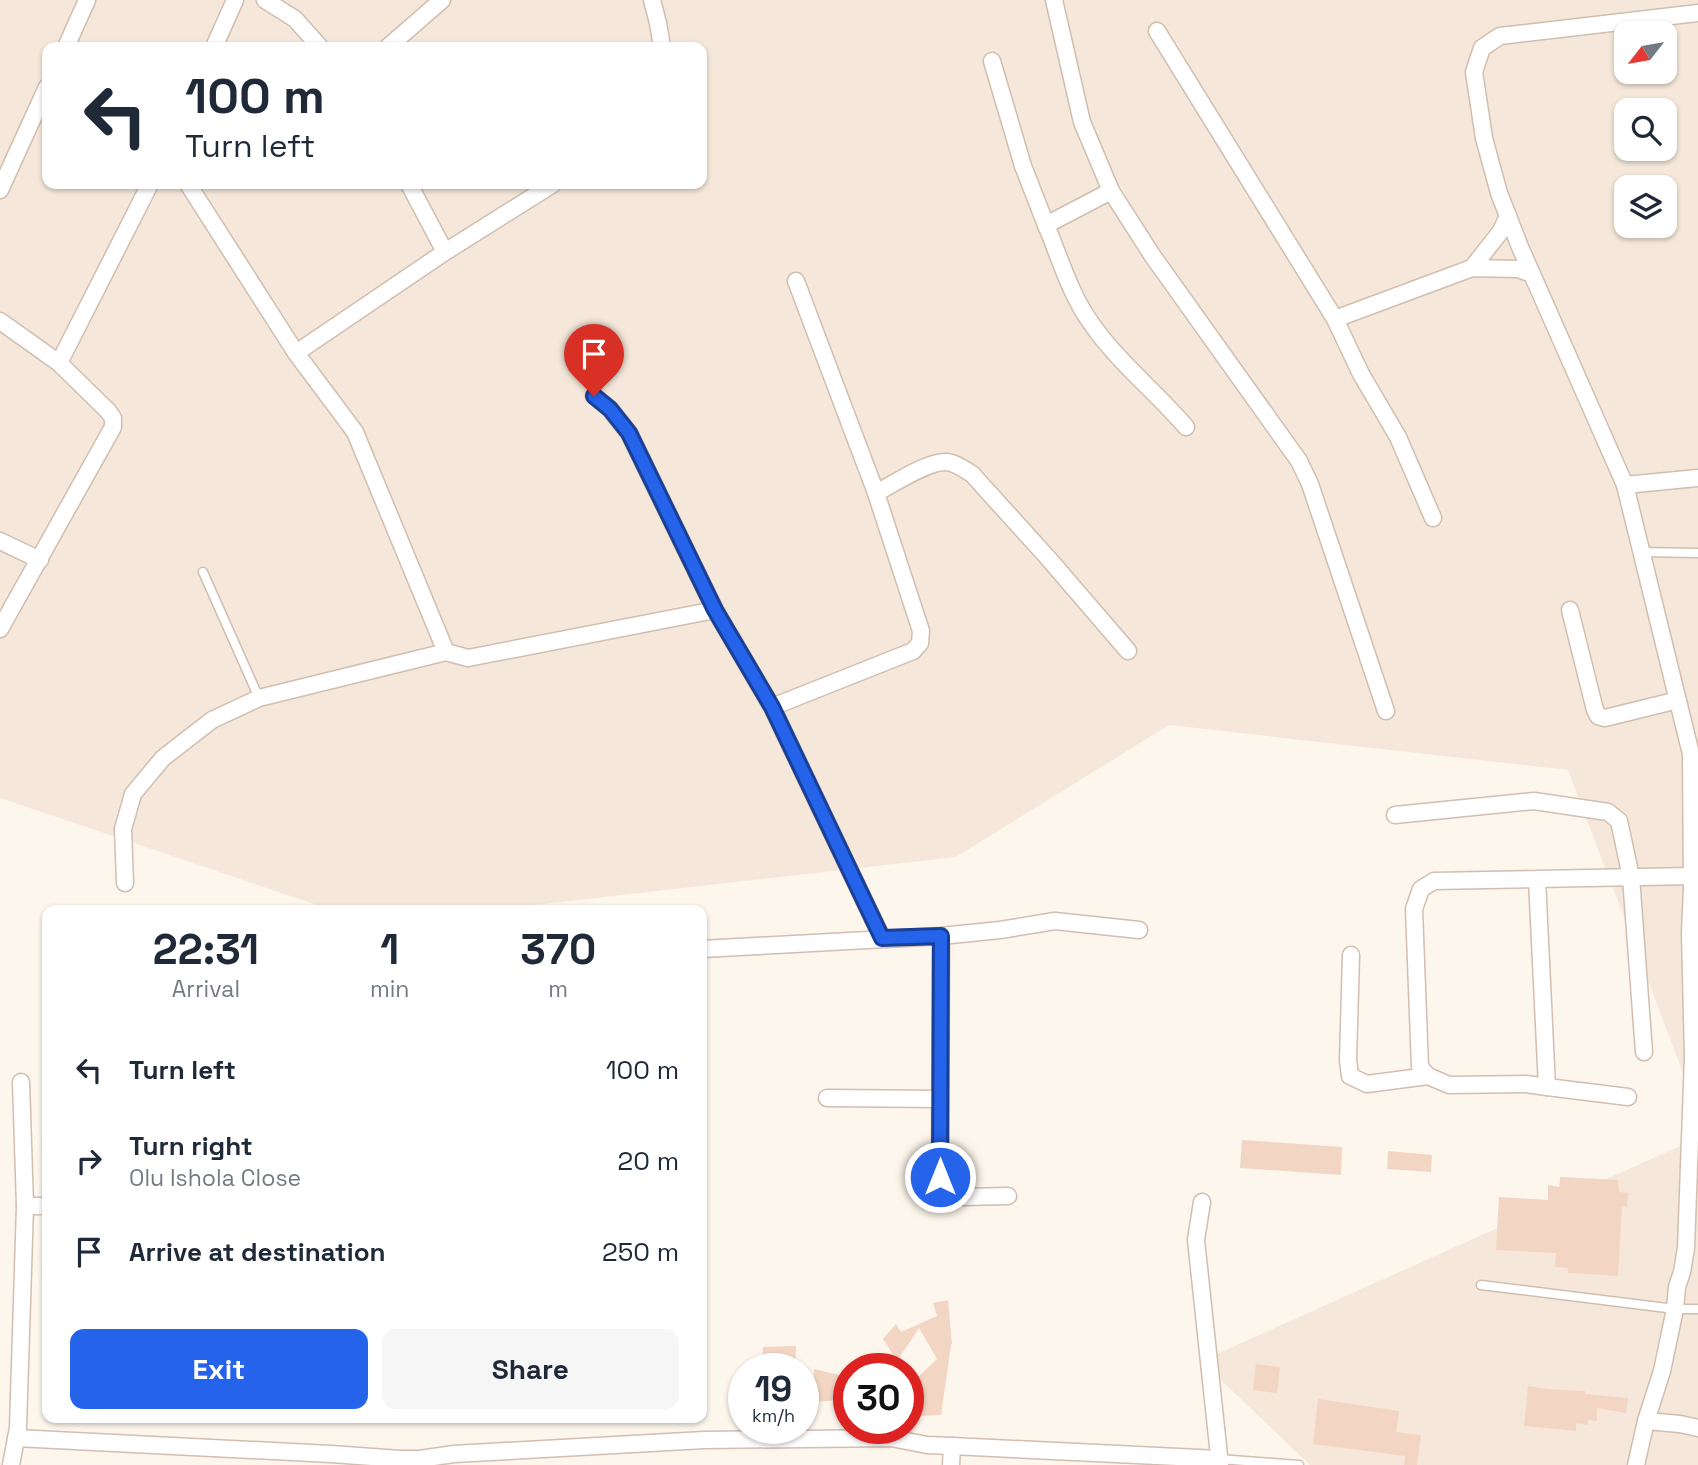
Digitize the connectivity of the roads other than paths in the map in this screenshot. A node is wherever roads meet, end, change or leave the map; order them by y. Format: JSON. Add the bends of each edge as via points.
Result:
{"nodes":[{"id":1,"x":87,"y":0,"type":"edge"},
{"id":2,"x":235,"y":0,"type":"edge"},
{"id":3,"x":265,"y":0,"type":"edge"},
{"id":4,"x":442,"y":0,"type":"edge"},
{"id":5,"x":652,"y":0,"type":"edge"},
{"id":6,"x":1054,"y":0,"type":"edge"},
{"id":7,"x":1698,"y":13,"type":"edge"},
{"id":8,"x":1157,"y":31,"type":"dead end"},
{"id":9,"x":67,"y":42,"type":"edge"},
{"id":10,"x":216,"y":42,"type":"edge"},
{"id":11,"x":316,"y":42,"type":"edge"},
{"id":12,"x":394,"y":42,"type":"edge"},
{"id":13,"x":661,"y":42,"type":"edge"},
{"id":14,"x":992,"y":61,"type":"dead end"},
{"id":15,"x":42,"y":98,"type":"edge"},
{"id":16,"x":147,"y":189,"type":"edge"},
{"id":17,"x":190,"y":189,"type":"edge"},
{"id":18,"x":411,"y":189,"type":"edge"},
{"id":19,"x":545,"y":189,"type":"edge"},
{"id":20,"x":0,"y":190,"type":"edge"},
{"id":21,"x":1111,"y":191,"type":"junction"},
{"id":22,"x":1508,"y":216,"type":"junction"},
{"id":23,"x":1046,"y":225,"type":"junction"},
{"id":24,"x":445,"y":252,"type":"junction"},
{"id":25,"x":1472,"y":268,"type":"junction"},
{"id":26,"x":1532,"y":274,"type":"junction"},
{"id":27,"x":796,"y":281,"type":"dead end"},
{"id":28,"x":1335,"y":319,"type":"junction"},
{"id":29,"x":0,"y":321,"type":"edge"},
{"id":30,"x":296,"y":353,"type":"junction"},
{"id":31,"x":60,"y":363,"type":"junction"},
{"id":32,"x":594,"y":396,"type":"dead end"},
{"id":33,"x":1186,"y":426,"type":"dead end"},
{"id":34,"x":1698,"y":478,"type":"edge"},
{"id":35,"x":1625,"y":485,"type":"junction"},
{"id":36,"x":876,"y":494,"type":"junction"},
{"id":37,"x":1433,"y":518,"type":"dead end"},
{"id":38,"x":0,"y":541,"type":"edge"},
{"id":39,"x":1642,"y":552,"type":"junction"},
{"id":40,"x":1698,"y":553,"type":"edge"},
{"id":41,"x":40,"y":560,"type":"junction"},
{"id":42,"x":203,"y":572,"type":"dead end"},
{"id":43,"x":715,"y":610,"type":"junction"},
{"id":44,"x":1570,"y":610,"type":"dead end"},
{"id":45,"x":0,"y":629,"type":"edge"},
{"id":46,"x":1128,"y":651,"type":"dead end"},
{"id":47,"x":446,"y":652,"type":"junction"},
{"id":48,"x":259,"y":698,"type":"junction"},
{"id":49,"x":1678,"y":700,"type":"junction"},
{"id":50,"x":772,"y":707,"type":"junction"},
{"id":51,"x":1386,"y":711,"type":"dead end"},
{"id":52,"x":1694,"y":753,"type":"edge"},
{"id":53,"x":1395,"y":815,"type":"dead end"},
{"id":54,"x":1692,"y":876,"type":"junction"},
{"id":55,"x":1631,"y":877,"type":"junction"},
{"id":56,"x":1537,"y":879,"type":"junction"},
{"id":57,"x":125,"y":883,"type":"dead end"},
{"id":58,"x":1139,"y":930,"type":"dead end"},
{"id":59,"x":941,"y":936,"type":"junction"},
{"id":60,"x":882,"y":938,"type":"junction"},
{"id":61,"x":707,"y":949,"type":"edge"},
{"id":62,"x":1351,"y":955,"type":"dead end"},
{"id":63,"x":1644,"y":1052,"type":"dead end"},
{"id":64,"x":1428,"y":1076,"type":"junction"},
{"id":65,"x":21,"y":1082,"type":"dead end"},
{"id":66,"x":1547,"y":1087,"type":"junction"},
{"id":67,"x":1628,"y":1097,"type":"dead end"},
{"id":68,"x":827,"y":1098,"type":"dead end"},
{"id":69,"x":940,"y":1099,"type":"junction"},
{"id":70,"x":1008,"y":1196,"type":"dead end"},
{"id":71,"x":1202,"y":1202,"type":"dead end"},
{"id":72,"x":24,"y":1206,"type":"junction"},
{"id":73,"x":42,"y":1206,"type":"edge"},
{"id":74,"x":1481,"y":1285,"type":"dead end"},
{"id":75,"x":1675,"y":1309,"type":"junction"},
{"id":76,"x":1698,"y":1309,"type":"edge"},
{"id":77,"x":1646,"y":1421,"type":"junction"},
{"id":78,"x":1698,"y":1429,"type":"edge"},
{"id":79,"x":16,"y":1438,"type":"junction"},
{"id":80,"x":952,"y":1446,"type":"junction"},
{"id":81,"x":1220,"y":1462,"type":"edge"},
{"id":82,"x":11,"y":1465,"type":"edge"},
{"id":83,"x":951,"y":1465,"type":"edge"},
{"id":84,"x":1299,"y":1465,"type":"edge"},
{"id":85,"x":1636,"y":1465,"type":"edge"}],
"edges":[{"from":1,"to":9,"type":"street"},
{"from":2,"to":10,"type":"street"},
{"from":3,"to":11,"type":"street","via":[[295,19]]},
{"from":4,"to":12,"type":"street"},
{"from":5,"to":13,"type":"street"},
{"from":6,"to":21,"type":"street","via":[[1082,122]]},
{"from":7,"to":22,"type":"street","via":[[1500,36],[1482,48],[1474,72],[1484,138]]},
{"from":8,"to":28,"type":"street"},
{"from":14,"to":23,"type":"street"},
{"from":15,"to":20,"type":"street"},
{"from":16,"to":31,"type":"street"},
{"from":17,"to":30,"type":"street"},
{"from":18,"to":24,"type":"street"},
{"from":19,"to":24,"type":"street"},
{"from":21,"to":23,"type":"street"},
{"from":21,"to":51,"type":"street","via":[[1299,461]]},
{"from":22,"to":25,"type":"street"},
{"from":22,"to":26,"type":"street"},
{"from":23,"to":33,"type":"street","via":[[1090,322]]},
{"from":24,"to":30,"type":"street"},
{"from":25,"to":26,"type":"street","via":[[1518,269]]},
{"from":25,"to":28,"type":"street"},
{"from":26,"to":35,"type":"street"},
{"from":27,"to":36,"type":"street"},
{"from":28,"to":37,"type":"street","via":[[1398,437]]},
{"from":29,"to":31,"type":"street"},
{"from":30,"to":47,"type":"street","via":[[355,432]]},
{"from":31,"to":41,"type":"street","via":[[108,411],[113,427]]},
{"from":32,"to":43,"type":"street","via":[[629,433]]},
{"from":34,"to":35,"type":"street"},
{"from":35,"to":39,"type":"street"},
{"from":36,"to":46,"type":"street","via":[[931,464],[946,462],[972,474]]},
{"from":36,"to":50,"type":"street","via":[[921,631],[920,643],[913,651]]},
{"from":38,"to":41,"type":"street"},
{"from":39,"to":40,"type":"lane"},
{"from":39,"to":49,"type":"street"},
{"from":41,"to":45,"type":"street"},
{"from":42,"to":48,"type":"lane"},
{"from":43,"to":47,"type":"street","via":[[468,658]]},
{"from":43,"to":50,"type":"street"},
{"from":44,"to":49,"type":"street","via":[[1598,716]]},
{"from":47,"to":48,"type":"street"},
{"from":48,"to":57,"type":"street","via":[[212,720],[163,758],[133,794],[123,829]]},
{"from":49,"to":52,"type":"street"},
{"from":50,"to":60,"type":"street"},
{"from":52,"to":54,"type":"street"},
{"from":53,"to":55,"type":"street","via":[[1534,801],[1608,811],[1619,821]]},
{"from":54,"to":55,"type":"street"},
{"from":54,"to":75,"type":"street","via":[[1693,1057],[1687,1225]]},
{"from":55,"to":56,"type":"street"},
{"from":55,"to":63,"type":"street"},
{"from":56,"to":64,"type":"street","via":[[1434,881],[1421,890],[1414,909],[1420,1067]]},
{"from":56,"to":66,"type":"street"},
{"from":58,"to":59,"type":"street","via":[[1055,921]]},
{"from":59,"to":60,"type":"street"},
{"from":59,"to":69,"type":"street"},
{"from":60,"to":61,"type":"street"},
{"from":62,"to":64,"type":"street","via":[[1350,1076],[1367,1084]]},
{"from":64,"to":66,"type":"street","via":[[1449,1085]]},
{"from":65,"to":72,"type":"street"},
{"from":66,"to":67,"type":"street"},
{"from":68,"to":69,"type":"street"},
{"from":69,"to":70,"type":"street","via":[[940,1177],[944,1186],[951,1195],[963,1197]]},
{"from":71,"to":81,"type":"street","via":[[1196,1240]]},
{"from":72,"to":73,"type":"street"},
{"from":72,"to":79,"type":"street"},
{"from":74,"to":75,"type":"lane"},
{"from":75,"to":76,"type":"lane"},
{"from":75,"to":77,"type":"street"},
{"from":77,"to":78,"type":"street"},
{"from":77,"to":85,"type":"street"},
{"from":79,"to":80,"type":"street","via":[[400,1460],[704,1440],[891,1438]]},
{"from":79,"to":82,"type":"street"},
{"from":80,"to":81,"type":"street"},
{"from":80,"to":83,"type":"street"},
{"from":81,"to":84,"type":"lane"}]}
